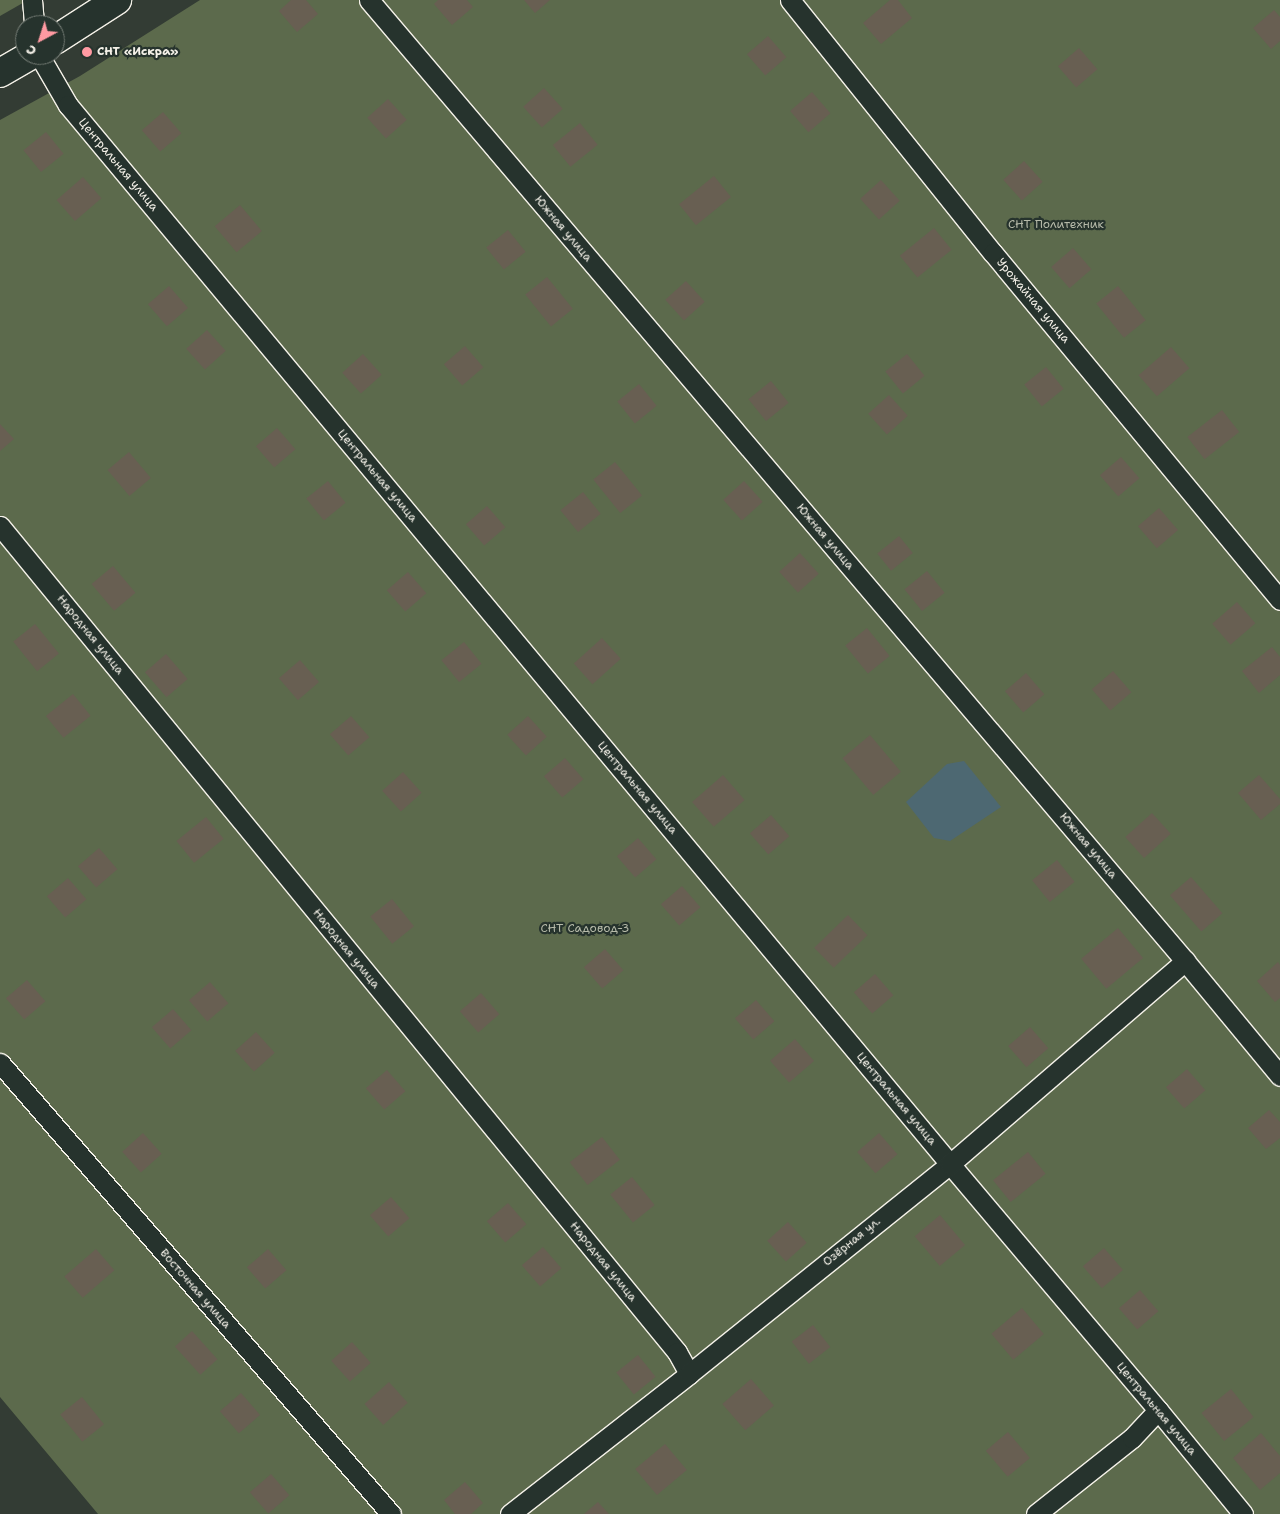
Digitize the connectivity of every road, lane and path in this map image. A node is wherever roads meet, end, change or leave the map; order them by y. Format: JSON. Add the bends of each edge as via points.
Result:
{"nodes":[{"id":1,"x":32,"y":0,"type":"edge"},
{"id":2,"x":117,"y":0,"type":"edge"},
{"id":3,"x":368,"y":0,"type":"edge"},
{"id":4,"x":790,"y":0,"type":"edge"},
{"id":5,"x":33,"y":15,"type":"edge"},
{"id":6,"x":65,"y":34,"type":"edge"},
{"id":7,"x":15,"y":64,"type":"edge"},
{"id":8,"x":45,"y":65,"type":"edge"},
{"id":9,"x":0,"y":73,"type":"edge"},
{"id":10,"x":0,"y":526,"type":"edge"},
{"id":11,"x":1280,"y":600,"type":"edge"},
{"id":12,"x":1185,"y":961,"type":"junction"},
{"id":13,"x":0,"y":1063,"type":"edge"},
{"id":14,"x":1280,"y":1076,"type":"edge"},
{"id":15,"x":950,"y":1164,"type":"junction"},
{"id":16,"x":689,"y":1374,"type":"junction"},
{"id":17,"x":1158,"y":1410,"type":"junction"},
{"id":18,"x":391,"y":1514,"type":"edge"},
{"id":19,"x":510,"y":1514,"type":"edge"},
{"id":20,"x":1036,"y":1514,"type":"edge"},
{"id":21,"x":1243,"y":1514,"type":"edge"}],
"edges":[{"from":1,"to":5,"type":"lane"},
{"from":2,"to":6,"type":"street"},
{"from":3,"to":12,"type":"lane","name":"Южная улица"},
{"from":4,"to":11,"type":"lane","name":"Урожайная улица","via":[[993,253]]},
{"from":7,"to":9,"type":"street"},
{"from":8,"to":15,"type":"lane","name":"Центральная улица","via":[[68,105]]},
{"from":10,"to":16,"type":"lane","name":"Народная улица","via":[[677,1352]]},
{"from":12,"to":14,"type":"lane","name":"Южная улица"},
{"from":12,"to":15,"type":"lane","name":"Озёрная ул."},
{"from":13,"to":18,"type":"lane","name":"Восточная улица"},
{"from":15,"to":16,"type":"lane","name":"Озёрная ул."},
{"from":15,"to":17,"type":"lane","name":"Центральная улица"},
{"from":16,"to":19,"type":"lane","name":"Озёрная ул."},
{"from":17,"to":20,"type":"lane","via":[[1132,1438]]},
{"from":17,"to":21,"type":"lane","name":"Центральная улица"}]}
